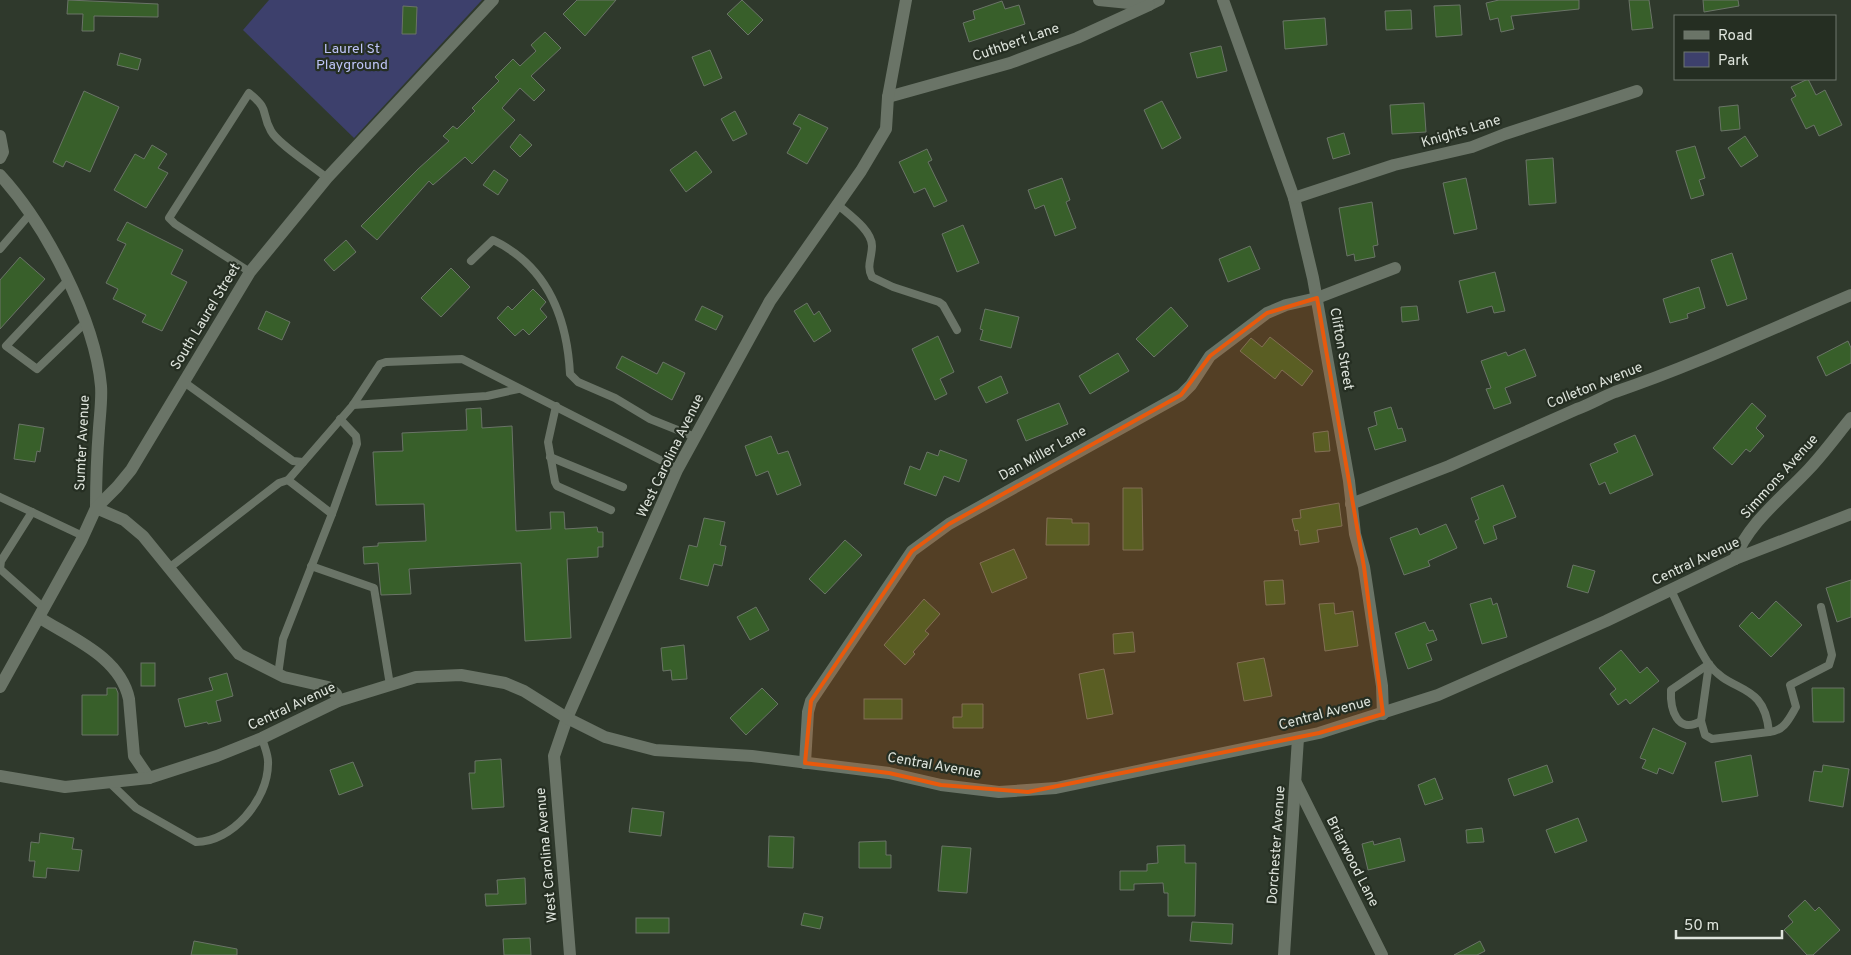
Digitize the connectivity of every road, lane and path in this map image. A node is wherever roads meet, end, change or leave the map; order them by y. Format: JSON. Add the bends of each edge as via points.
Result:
{"nodes":[{"id":1,"x":492,"y":0,"type":"edge"},
{"id":2,"x":906,"y":0,"type":"edge"},
{"id":3,"x":1099,"y":0,"type":"edge"},
{"id":4,"x":1223,"y":0,"type":"edge"},
{"id":5,"x":1154,"y":2,"type":"edge"},
{"id":6,"x":1637,"y":91,"type":"dead end"},
{"id":7,"x":888,"y":97,"type":"junction"},
{"id":8,"x":0,"y":136,"type":"edge"},
{"id":9,"x":0,"y":158,"type":"edge"},
{"id":10,"x":0,"y":175,"type":"edge"},
{"id":11,"x":328,"y":178,"type":"junction"},
{"id":12,"x":1294,"y":198,"type":"junction"},
{"id":13,"x":837,"y":204,"type":"junction"},
{"id":14,"x":30,"y":214,"type":"junction"},
{"id":15,"x":0,"y":249,"type":"edge"},
{"id":16,"x":471,"y":261,"type":"dead end"},
{"id":17,"x":1394,"y":268,"type":"dead end"},
{"id":18,"x":250,"y":272,"type":"junction"},
{"id":19,"x":68,"y":280,"type":"junction"},
{"id":20,"x":1851,"y":295,"type":"edge"},
{"id":21,"x":1317,"y":298,"type":"junction"},
{"id":22,"x":86,"y":322,"type":"junction"},
{"id":23,"x":957,"y":330,"type":"dead end"},
{"id":24,"x":184,"y":382,"type":"junction"},
{"id":25,"x":518,"y":389,"type":"junction"},
{"id":26,"x":353,"y":404,"type":"junction"},
{"id":27,"x":556,"y":406,"type":"junction"},
{"id":28,"x":1851,"y":418,"type":"edge"},
{"id":29,"x":340,"y":419,"type":"junction"},
{"id":30,"x":695,"y":437,"type":"junction"},
{"id":31,"x":550,"y":457,"type":"junction"},
{"id":32,"x":303,"y":462,"type":"junction"},
{"id":33,"x":678,"y":469,"type":"junction"},
{"id":34,"x":288,"y":480,"type":"junction"},
{"id":35,"x":623,"y":487,"type":"dead end"},
{"id":36,"x":0,"y":497,"type":"edge"},
{"id":37,"x":1351,"y":504,"type":"junction"},
{"id":38,"x":96,"y":508,"type":"junction"},
{"id":39,"x":611,"y":510,"type":"dead end"},
{"id":40,"x":32,"y":512,"type":"junction"},
{"id":41,"x":332,"y":514,"type":"junction"},
{"id":42,"x":1851,"y":514,"type":"edge"},
{"id":43,"x":84,"y":536,"type":"junction"},
{"id":44,"x":1735,"y":559,"type":"junction"},
{"id":45,"x":311,"y":566,"type":"junction"},
{"id":46,"x":169,"y":568,"type":"junction"},
{"id":47,"x":0,"y":569,"type":"edge"},
{"id":48,"x":1671,"y":590,"type":"junction"},
{"id":49,"x":1821,"y":607,"type":"dead end"},
{"id":50,"x":42,"y":614,"type":"junction"},
{"id":51,"x":1709,"y":664,"type":"junction"},
{"id":52,"x":278,"y":675,"type":"junction"},
{"id":53,"x":390,"y":685,"type":"junction"},
{"id":54,"x":0,"y":688,"type":"edge"},
{"id":55,"x":338,"y":701,"type":"junction"},
{"id":56,"x":1383,"y":714,"type":"junction"},
{"id":57,"x":566,"y":718,"type":"junction"},
{"id":58,"x":1701,"y":721,"type":"junction"},
{"id":59,"x":1769,"y":732,"type":"junction"},
{"id":60,"x":262,"y":738,"type":"junction"},
{"id":61,"x":1298,"y":738,"type":"junction"},
{"id":62,"x":805,"y":764,"type":"junction"},
{"id":63,"x":0,"y":776,"type":"edge"},
{"id":64,"x":149,"y":778,"type":"junction"},
{"id":65,"x":1296,"y":782,"type":"junction"},
{"id":66,"x":110,"y":783,"type":"junction"},
{"id":67,"x":570,"y":955,"type":"edge"},
{"id":68,"x":1284,"y":955,"type":"edge"},
{"id":69,"x":1382,"y":955,"type":"edge"}],
"edges":[{"from":1,"to":11,"type":"street","name":"South Laurel Street"},
{"from":2,"to":7,"type":"street","name":"West Carolina Avenue"},
{"from":3,"to":5,"type":"street"},
{"from":4,"to":12,"type":"street","name":"Clifton Street"},
{"from":5,"to":7,"type":"street","name":"Cuthbert Lane","via":[[1077,38],[1010,63]]},
{"from":6,"to":12,"type":"street","name":"Knights Lane","via":[[1472,147],[1394,165]]},
{"from":7,"to":13,"type":"street","name":"West Carolina Avenue","via":[[886,129]]},
{"from":8,"to":9,"type":"street"},
{"from":10,"to":14,"type":"street","name":"Sumter Avenue"},
{"from":11,"to":18,"type":"street","name":"South Laurel Street"},
{"from":11,"to":18,"type":"lane","via":[[278,140],[271,131],[263,104],[249,93],[169,218]]},
{"from":12,"to":21,"type":"street","name":"Clifton Street"},
{"from":13,"to":23,"type":"lane","via":[[871,240],[869,263],[872,277],[939,302]]},
{"from":13,"to":30,"type":"street","name":"West Carolina Avenue","via":[[770,301]]},
{"from":14,"to":15,"type":"lane"},
{"from":14,"to":19,"type":"street","name":"Sumter Avenue"},
{"from":16,"to":30,"type":"lane","via":[[493,240],[506,246],[535,272],[550,291],[560,314],[570,374],[578,382],[615,398],[650,419]]},
{"from":17,"to":21,"type":"street","name":"Dan Miller Lane"},
{"from":18,"to":24,"type":"street","name":"South Laurel Street"},
{"from":19,"to":22,"type":"street","name":"Sumter Avenue"},
{"from":19,"to":22,"type":"lane","via":[[6,346],[37,369]]},
{"from":20,"to":37,"type":"street","name":"Colleton Avenue"},
{"from":21,"to":37,"type":"street","name":"Clifton Street"},
{"from":21,"to":62,"type":"street","name":"Dan Miller Lane","via":[[1267,313],[1210,356],[1191,385],[1180,395],[949,524],[912,551],[811,701]]},
{"from":22,"to":38,"type":"street","name":"Sumter Avenue","via":[[101,388]]},
{"from":24,"to":32,"type":"lane","via":[[293,461]]},
{"from":24,"to":38,"type":"street","name":"South Laurel Street","via":[[131,470]]},
{"from":25,"to":26,"type":"lane","via":[[487,396]]},
{"from":25,"to":26,"type":"lane","via":[[462,359],[386,362],[376,369]]},
{"from":25,"to":27,"type":"lane"},
{"from":26,"to":29,"type":"lane"},
{"from":27,"to":31,"type":"lane","via":[[548,434]]},
{"from":27,"to":33,"type":"lane"},
{"from":28,"to":44,"type":"street","name":"Simmons Avenue","via":[[1811,468],[1755,526]]},
{"from":29,"to":32,"type":"lane"},
{"from":29,"to":41,"type":"lane","via":[[356,436],[357,444]]},
{"from":30,"to":33,"type":"street","name":"West Carolina Avenue"},
{"from":31,"to":35,"type":"lane"},
{"from":31,"to":39,"type":"lane","via":[[557,486]]},
{"from":32,"to":34,"type":"lane"},
{"from":33,"to":57,"type":"street","name":"West Carolina Avenue"},
{"from":34,"to":41,"type":"lane"},
{"from":34,"to":46,"type":"lane","via":[[279,483]]},
{"from":36,"to":40,"type":"lane"},
{"from":37,"to":56,"type":"street","name":"Clifton Street","via":[[1364,567],[1382,686]]},
{"from":38,"to":43,"type":"street","name":"South Laurel Street"},
{"from":38,"to":46,"type":"street","name":"Sumter Avenue","via":[[124,520],[143,536]]},
{"from":40,"to":43,"type":"lane"},
{"from":40,"to":47,"type":"lane","via":[[1,561]]},
{"from":41,"to":45,"type":"lane"},
{"from":42,"to":44,"type":"street","name":"Central Avenue"},
{"from":43,"to":50,"type":"street","name":"South Laurel Street"},
{"from":44,"to":48,"type":"street","name":"Central Avenue"},
{"from":45,"to":52,"type":"lane","via":[[283,639]]},
{"from":45,"to":53,"type":"lane","via":[[374,588]]},
{"from":46,"to":52,"type":"street","name":"Sumter Avenue","via":[[239,654]]},
{"from":47,"to":50,"type":"lane"},
{"from":48,"to":51,"type":"lane"},
{"from":48,"to":56,"type":"street","name":"Central Avenue","via":[[1505,667]]},
{"from":49,"to":59,"type":"lane","via":[[1832,656],[1829,665],[1790,684],[1796,707],[1786,724],[1776,732]]},
{"from":50,"to":54,"type":"street","name":"South Laurel Street"},
{"from":50,"to":64,"type":"street","via":[[106,660],[117,672],[127,690],[134,756]]},
{"from":51,"to":58,"type":"lane"},
{"from":51,"to":58,"type":"lane","via":[[1671,690],[1670,704],[1675,717],[1686,725]]},
{"from":51,"to":59,"type":"lane","via":[[1729,681],[1752,692],[1763,705]]},
{"from":52,"to":55,"type":"street","name":"Sumter Avenue","via":[[328,686]]},
{"from":53,"to":55,"type":"street","name":"Central Avenue"},
{"from":53,"to":57,"type":"street","name":"Central Avenue","via":[[416,677],[438,675],[484,678],[524,690]]},
{"from":55,"to":60,"type":"street","name":"Central Avenue"},
{"from":56,"to":61,"type":"street","name":"Central Avenue"},
{"from":57,"to":62,"type":"street","name":"Central Avenue","via":[[604,737],[655,750],[752,756]]},
{"from":57,"to":67,"type":"street","name":"West Carolina Avenue","via":[[554,756]]},
{"from":58,"to":59,"type":"lane","via":[[1705,735],[1712,739]]},
{"from":60,"to":64,"type":"street","name":"Central Avenue"},
{"from":60,"to":66,"type":"lane","via":[[269,763],[265,784],[252,810],[222,836],[207,842],[196,842],[136,808]]},
{"from":61,"to":62,"type":"street","name":"Central Avenue","via":[[1028,792],[941,785],[889,773]]},
{"from":61,"to":65,"type":"street","name":"Dorchester Avenue"},
{"from":63,"to":66,"type":"street","name":"Central Avenue","via":[[65,787]]},
{"from":64,"to":66,"type":"street","name":"Central Avenue"},
{"from":65,"to":68,"type":"street","name":"Dorchester Avenue"},
{"from":65,"to":69,"type":"street","name":"Briarwood Lane"}]}
